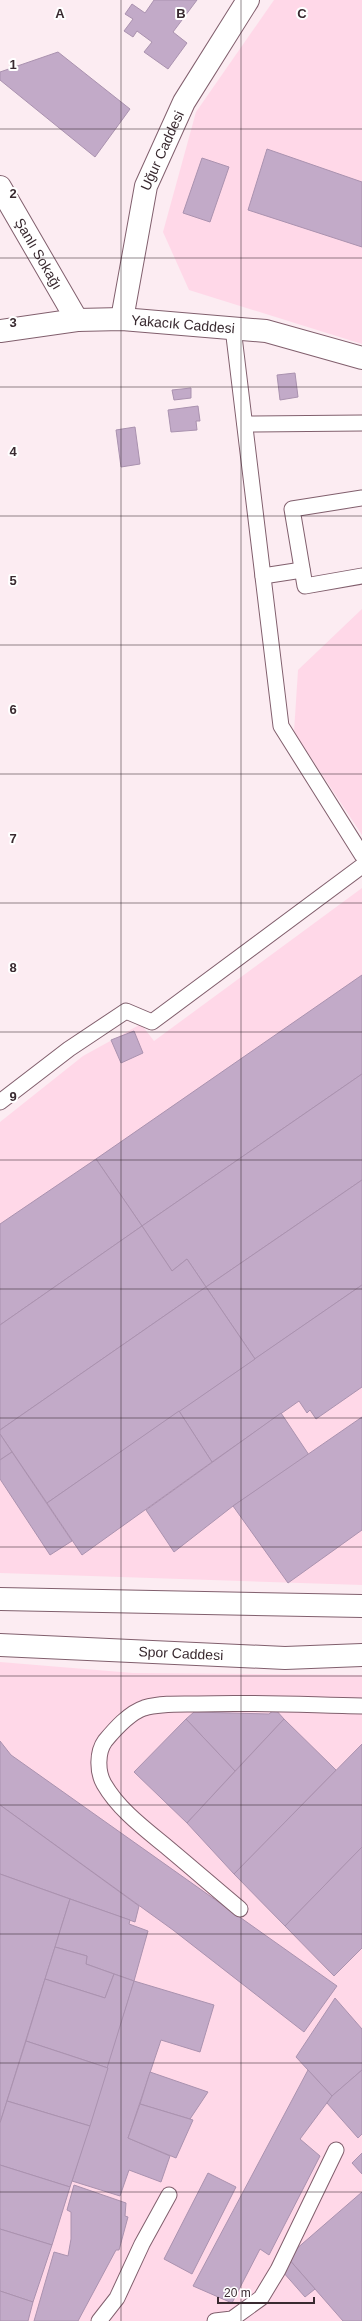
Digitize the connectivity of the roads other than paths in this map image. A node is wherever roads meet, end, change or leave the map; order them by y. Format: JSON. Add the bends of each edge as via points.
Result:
{"nodes":[{"id":1,"x":248,"y":0,"type":"edge"},
{"id":2,"x":0,"y":187,"type":"edge"},
{"id":3,"x":122,"y":319,"type":"junction"},
{"id":4,"x":77,"y":320,"type":"junction"},
{"id":5,"x":233,"y":328,"type":"junction"},
{"id":6,"x":0,"y":330,"type":"edge"},
{"id":7,"x":362,"y":358,"type":"edge"},
{"id":8,"x":362,"y":423,"type":"edge"},
{"id":9,"x":245,"y":424,"type":"junction"},
{"id":10,"x":362,"y":498,"type":"edge"},
{"id":11,"x":302,"y":570,"type":"junction"},
{"id":12,"x":263,"y":576,"type":"junction"},
{"id":13,"x":362,"y":576,"type":"edge"},
{"id":14,"x":362,"y":856,"type":"edge"},
{"id":15,"x":362,"y":866,"type":"edge"},
{"id":16,"x":0,"y":1102,"type":"edge"},
{"id":17,"x":0,"y":1599,"type":"edge"},
{"id":18,"x":362,"y":1606,"type":"edge"},
{"id":19,"x":0,"y":1645,"type":"edge"},
{"id":20,"x":362,"y":1656,"type":"edge"},
{"id":21,"x":362,"y":1706,"type":"edge"},
{"id":22,"x":240,"y":1909,"type":"dead end"},
{"id":23,"x":336,"y":2150,"type":"dead end"},
{"id":24,"x":169,"y":2195,"type":"dead end"},
{"id":25,"x":99,"y":2321,"type":"edge"},
{"id":26,"x":215,"y":2321,"type":"edge"}],
"edges":[{"from":1,"to":3,"type":"street","name":"Uğur Caddesi","via":[[184,102],[146,186]]},
{"from":2,"to":4,"type":"street","name":"Şanlı Sokağı"},
{"from":3,"to":4,"type":"street","name":"Yakacık Caddesi"},
{"from":3,"to":5,"type":"street","name":"Yakacık Caddesi"},
{"from":4,"to":6,"type":"street","name":"Yakacık Caddesi"},
{"from":5,"to":7,"type":"street","name":"Yakacık Caddesi","via":[[266,331]]},
{"from":5,"to":9,"type":"lane"},
{"from":8,"to":9,"type":"lane"},
{"from":9,"to":12,"type":"lane"},
{"from":10,"to":11,"type":"lane","via":[[292,509]]},
{"from":11,"to":12,"type":"lane"},
{"from":11,"to":13,"type":"lane","via":[[305,586]]},
{"from":12,"to":14,"type":"lane","via":[[281,726]]},
{"from":15,"to":16,"type":"lane","via":[[152,1022],[126,1011],[69,1049]]},
{"from":17,"to":18,"type":"street"},
{"from":19,"to":20,"type":"street","name":"Spor Caddesi","via":[[285,1658]]},
{"from":21,"to":22,"type":"lane","via":[[227,1702],[160,1705],[143,1708],[127,1718],[102,1746],[99,1758],[100,1771],[110,1793],[136,1822]]},
{"from":23,"to":26,"type":"lane","via":[[278,2270],[261,2298],[232,2319]]},
{"from":24,"to":25,"type":"lane","via":[[142,2244],[117,2298]]}]}
